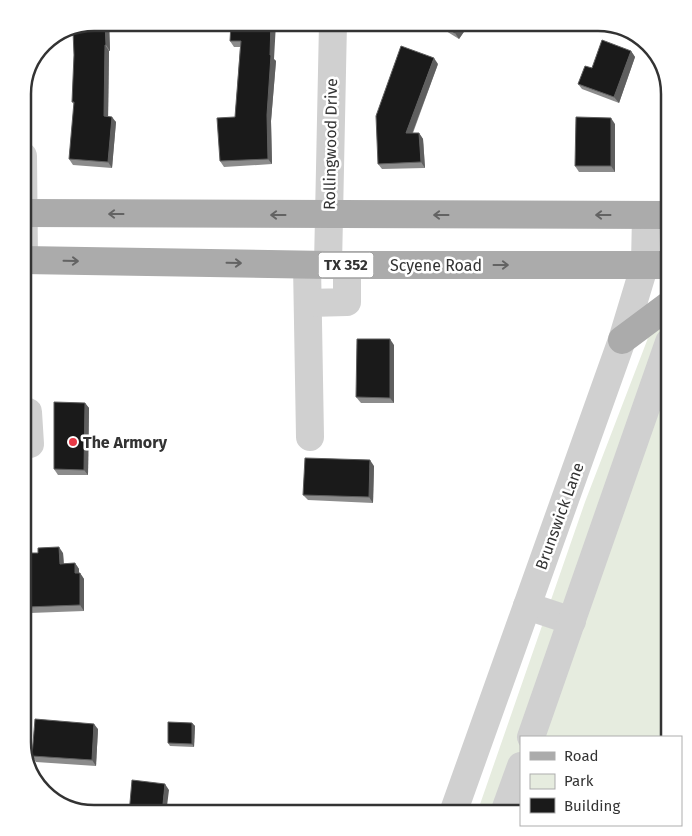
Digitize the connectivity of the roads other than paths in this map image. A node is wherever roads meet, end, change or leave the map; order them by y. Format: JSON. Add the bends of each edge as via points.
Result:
{"nodes":[{"id":1,"x":333,"y":31,"type":"edge"},
{"id":2,"x":31,"y":213,"type":"edge"},
{"id":3,"x":328,"y":215,"type":"junction"},
{"id":4,"x":658,"y":215,"type":"edge"},
{"id":5,"x":31,"y":260,"type":"edge"},
{"id":6,"x":657,"y":264,"type":"edge"},
{"id":7,"x":328,"y":265,"type":"junction"},
{"id":8,"x":308,"y":302,"type":"junction"},
{"id":9,"x":661,"y":312,"type":"edge"},
{"id":10,"x":622,"y":340,"type":"junction"},
{"id":11,"x":661,"y":368,"type":"edge"},
{"id":12,"x":310,"y":437,"type":"dead end"},
{"id":13,"x":527,"y":606,"type":"junction"},
{"id":14,"x":572,"y":621,"type":"junction"},
{"id":15,"x":531,"y":736,"type":"edge"},
{"id":16,"x":520,"y":769,"type":"edge"},
{"id":17,"x":456,"y":805,"type":"edge"},
{"id":18,"x":507,"y":805,"type":"edge"}],
"edges":[{"from":1,"to":3,"type":"street","name":"Rollingwood Drive"},
{"from":3,"to":2,"type":"main road","one_way":true},
{"from":4,"to":3,"type":"main road","one_way":true},
{"from":3,"to":7,"type":"street","name":"Rollingwood Drive"},
{"from":4,"to":6,"type":"street","name":"Brunswick Lane"},
{"from":5,"to":7,"type":"main road","name":"Scyene Road","number":"TX 352","one_way":true},
{"from":7,"to":6,"type":"main road","name":"Scyene Road","number":"TX 352","one_way":true},
{"from":6,"to":10,"type":"street","name":"Brunswick Lane"},
{"from":7,"to":8,"type":"street"},
{"from":7,"to":8,"type":"street","via":[[347,302]]},
{"from":8,"to":12,"type":"street"},
{"from":9,"to":10,"type":"main road"},
{"from":10,"to":13,"type":"street","name":"Brunswick Lane"},
{"from":11,"to":14,"type":"street"},
{"from":13,"to":14,"type":"street"},
{"from":13,"to":17,"type":"street","name":"Brunswick Lane"},
{"from":14,"to":15,"type":"street"},
{"from":16,"to":18,"type":"street"}]}
